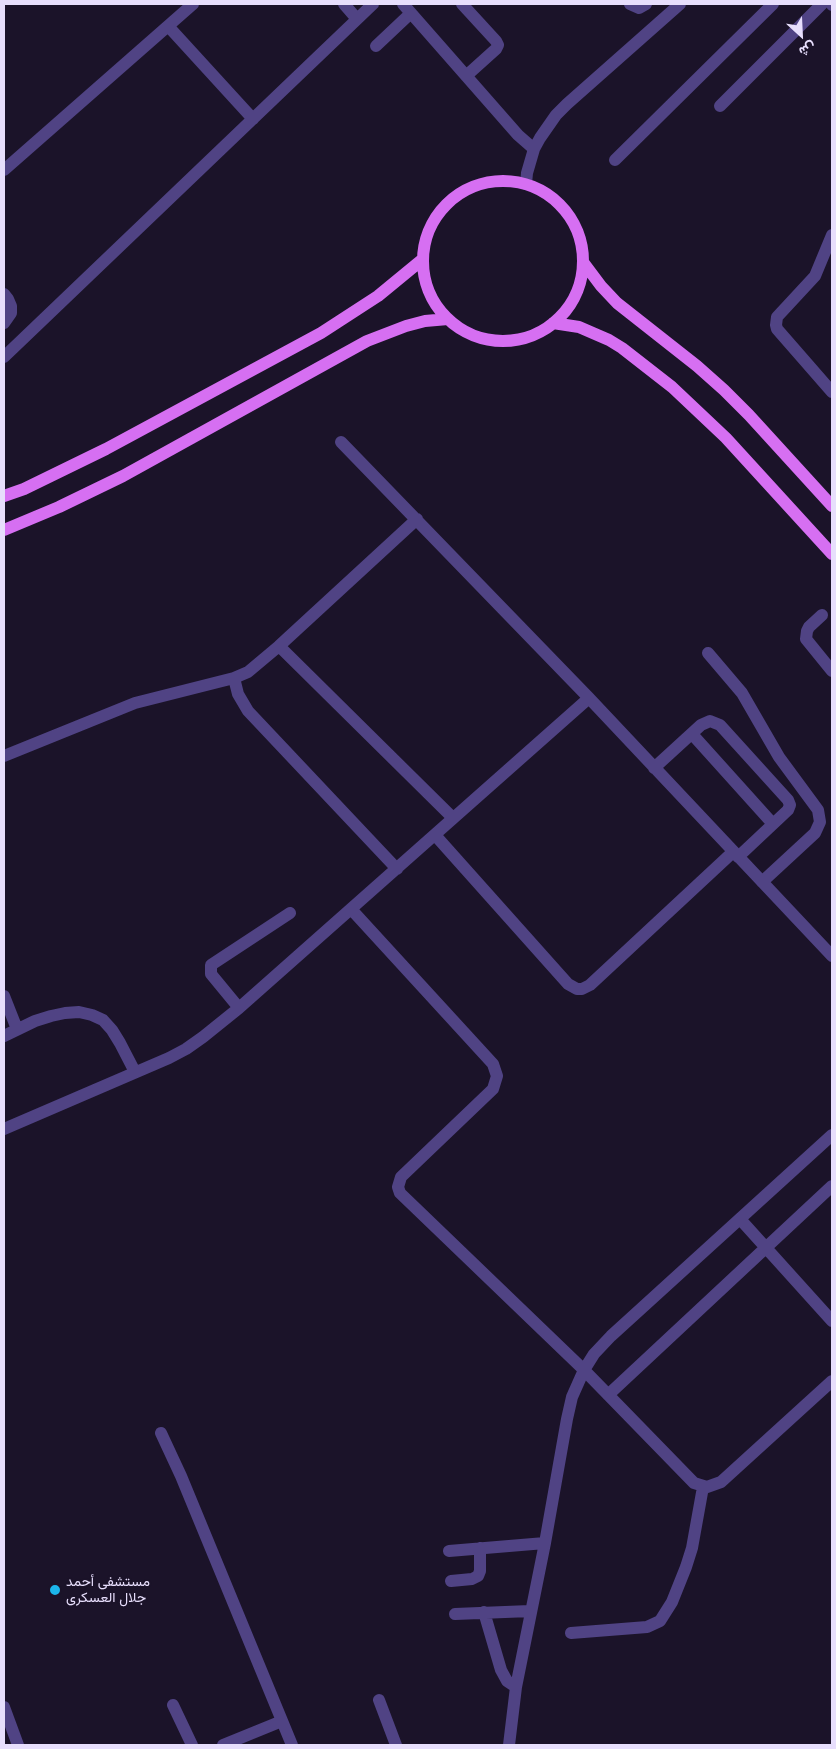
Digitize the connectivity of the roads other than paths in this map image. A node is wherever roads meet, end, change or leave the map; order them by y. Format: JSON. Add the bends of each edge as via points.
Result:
{"nodes":[{"id":1,"x":193,"y":4,"type":"edge"},
{"id":2,"x":373,"y":4,"type":"edge"},
{"id":3,"x":630,"y":4,"type":"edge"},
{"id":4,"x":646,"y":4,"type":"edge"},
{"id":5,"x":680,"y":4,"type":"edge"},
{"id":6,"x":773,"y":4,"type":"edge"},
{"id":7,"x":822,"y":4,"type":"edge"},
{"id":8,"x":347,"y":5,"type":"edge"},
{"id":9,"x":467,"y":5,"type":"edge"},
{"id":10,"x":407,"y":8,"type":"edge"},
{"id":11,"x":357,"y":19,"type":"junction"},
{"id":12,"x":168,"y":26,"type":"junction"},
{"id":13,"x":376,"y":46,"type":"dead end"},
{"id":14,"x":466,"y":76,"type":"junction"},
{"id":15,"x":720,"y":106,"type":"dead end"},
{"id":16,"x":253,"y":119,"type":"junction"},
{"id":17,"x":534,"y":150,"type":"junction"},
{"id":18,"x":615,"y":160,"type":"dead end"},
{"id":19,"x":4,"y":170,"type":"edge"},
{"id":20,"x":526,"y":184,"type":"junction"},
{"id":21,"x":832,"y":235,"type":"edge"},
{"id":22,"x":423,"y":259,"type":"junction"},
{"id":23,"x":583,"y":262,"type":"junction"},
{"id":24,"x":4,"y":294,"type":"edge"},
{"id":25,"x":448,"y":319,"type":"junction"},
{"id":26,"x":4,"y":323,"type":"edge"},
{"id":27,"x":553,"y":323,"type":"junction"},
{"id":28,"x":4,"y":357,"type":"edge"},
{"id":29,"x":832,"y":392,"type":"edge"},
{"id":30,"x":341,"y":442,"type":"dead end"},
{"id":31,"x":4,"y":496,"type":"edge"},
{"id":32,"x":832,"y":506,"type":"edge"},
{"id":33,"x":417,"y":519,"type":"junction"},
{"id":34,"x":4,"y":530,"type":"edge"},
{"id":35,"x":832,"y":554,"type":"edge"},
{"id":36,"x":822,"y":614,"type":"dead end"},
{"id":37,"x":279,"y":646,"type":"junction"},
{"id":38,"x":708,"y":653,"type":"dead end"},
{"id":39,"x":832,"y":670,"type":"edge"},
{"id":40,"x":234,"y":678,"type":"junction"},
{"id":41,"x":589,"y":698,"type":"junction"},
{"id":42,"x":692,"y":734,"type":"junction"},
{"id":43,"x":4,"y":756,"type":"edge"},
{"id":44,"x":654,"y":768,"type":"junction"},
{"id":45,"x":454,"y":818,"type":"junction"},
{"id":46,"x":773,"y":824,"type":"junction"},
{"id":47,"x":434,"y":835,"type":"junction"},
{"id":48,"x":735,"y":854,"type":"junction"},
{"id":49,"x":397,"y":869,"type":"junction"},
{"id":50,"x":762,"y":882,"type":"junction"},
{"id":51,"x":351,"y":909,"type":"junction"},
{"id":52,"x":290,"y":913,"type":"dead end"},
{"id":53,"x":832,"y":956,"type":"edge"},
{"id":54,"x":4,"y":996,"type":"edge"},
{"id":55,"x":239,"y":1008,"type":"junction"},
{"id":56,"x":17,"y":1029,"type":"junction"},
{"id":57,"x":4,"y":1036,"type":"edge"},
{"id":58,"x":135,"y":1072,"type":"junction"},
{"id":59,"x":4,"y":1129,"type":"edge"},
{"id":60,"x":832,"y":1134,"type":"edge"},
{"id":61,"x":832,"y":1186,"type":"edge"},
{"id":62,"x":740,"y":1219,"type":"junction"},
{"id":63,"x":766,"y":1248,"type":"junction"},
{"id":64,"x":832,"y":1321,"type":"edge"},
{"id":65,"x":584,"y":1370,"type":"junction"},
{"id":66,"x":832,"y":1380,"type":"edge"},
{"id":67,"x":608,"y":1395,"type":"junction"},
{"id":68,"x":161,"y":1433,"type":"dead end"},
{"id":69,"x":702,"y":1487,"type":"junction"},
{"id":70,"x":545,"y":1543,"type":"junction"},
{"id":71,"x":480,"y":1548,"type":"junction"},
{"id":72,"x":449,"y":1551,"type":"dead end"},
{"id":73,"x":451,"y":1581,"type":"dead end"},
{"id":74,"x":530,"y":1611,"type":"junction"},
{"id":75,"x":484,"y":1612,"type":"junction"},
{"id":76,"x":455,"y":1614,"type":"dead end"},
{"id":77,"x":571,"y":1633,"type":"dead end"},
{"id":78,"x":516,"y":1687,"type":"junction"},
{"id":79,"x":379,"y":1700,"type":"dead end"},
{"id":80,"x":173,"y":1705,"type":"dead end"},
{"id":81,"x":4,"y":1707,"type":"edge"},
{"id":82,"x":282,"y":1721,"type":"junction"},
{"id":83,"x":18,"y":1745,"type":"edge"},
{"id":84,"x":192,"y":1745,"type":"edge"},
{"id":85,"x":223,"y":1745,"type":"edge"},
{"id":86,"x":292,"y":1745,"type":"edge"},
{"id":87,"x":396,"y":1745,"type":"edge"},
{"id":88,"x":509,"y":1745,"type":"edge"}],
"edges":[{"from":1,"to":12,"type":"lane"},
{"from":2,"to":11,"type":"lane"},
{"from":3,"to":4,"type":"lane","via":[[639,8]]},
{"from":5,"to":17,"type":"lane","via":[[567,104],[547,126]]},
{"from":6,"to":18,"type":"lane"},
{"from":7,"to":15,"type":"lane"},
{"from":8,"to":11,"type":"lane"},
{"from":9,"to":14,"type":"lane","via":[[498,45]]},
{"from":10,"to":13,"type":"lane"},
{"from":10,"to":14,"type":"lane"},
{"from":11,"to":16,"type":"lane"},
{"from":12,"to":16,"type":"lane"},
{"from":12,"to":19,"type":"lane"},
{"from":14,"to":17,"type":"lane"},
{"from":16,"to":28,"type":"lane"},
{"from":17,"to":20,"type":"lane"},
{"from":20,"to":22,"type":"main road","via":[[499,181],[461,192],[433,221]]},
{"from":20,"to":23,"type":"main road","via":[[549,195],[568,214],[579,237]]},
{"from":21,"to":29,"type":"lane","via":[[815,276],[776,321],[777,329]]},
{"from":22,"to":25,"type":"main road","via":[[429,292]]},
{"from":22,"to":31,"type":"main road","via":[[378,296],[321,333],[106,450]]},
{"from":23,"to":27,"type":"main road","via":[[575,296]]},
{"from":23,"to":32,"type":"main road","via":[[617,303],[724,390]]},
{"from":24,"to":26,"type":"lane","via":[[11,306]]},
{"from":25,"to":27,"type":"main road","via":[[469,333],[494,340],[513,340],[531,335]]},
{"from":25,"to":34,"type":"main road","via":[[406,326],[367,341],[123,476]]},
{"from":27,"to":35,"type":"main road","via":[[579,327],[609,340],[672,387],[726,438]]},
{"from":30,"to":33,"type":"lane"},
{"from":33,"to":37,"type":"lane"},
{"from":33,"to":41,"type":"lane"},
{"from":36,"to":39,"type":"lane","via":[[807,630],[806,639]]},
{"from":37,"to":40,"type":"lane","via":[[254,668]]},
{"from":37,"to":45,"type":"lane"},
{"from":38,"to":50,"type":"lane","via":[[742,693],[779,757],[818,810],[820,822],[815,833]]},
{"from":40,"to":43,"type":"lane","via":[[135,703]]},
{"from":40,"to":49,"type":"lane","via":[[238,694],[248,711]]},
{"from":41,"to":44,"type":"lane"},
{"from":41,"to":45,"type":"lane"},
{"from":42,"to":44,"type":"lane"},
{"from":42,"to":46,"type":"lane"},
{"from":42,"to":46,"type":"lane","via":[[705,723],[716,723],[782,793],[789,802],[789,808]]},
{"from":44,"to":48,"type":"lane"},
{"from":45,"to":47,"type":"lane"},
{"from":46,"to":48,"type":"lane"},
{"from":47,"to":48,"type":"lane","via":[[568,984],[577,989],[590,985]]},
{"from":47,"to":49,"type":"lane"},
{"from":48,"to":50,"type":"lane"},
{"from":49,"to":51,"type":"lane"},
{"from":50,"to":53,"type":"lane"},
{"from":51,"to":55,"type":"lane"},
{"from":51,"to":65,"type":"lane","via":[[493,1064],[497,1076],[492,1089],[401,1177],[400,1193]]},
{"from":52,"to":55,"type":"lane","via":[[211,965],[211,974]]},
{"from":54,"to":56,"type":"lane"},
{"from":55,"to":58,"type":"lane","via":[[186,1049]]},
{"from":56,"to":57,"type":"lane"},
{"from":56,"to":58,"type":"lane","via":[[65,1013],[92,1015],[103,1020],[112,1030]]},
{"from":58,"to":59,"type":"lane"},
{"from":60,"to":62,"type":"lane"},
{"from":61,"to":63,"type":"lane"},
{"from":62,"to":63,"type":"lane"},
{"from":62,"to":65,"type":"lane","via":[[611,1336]]},
{"from":63,"to":64,"type":"lane"},
{"from":63,"to":67,"type":"lane"},
{"from":65,"to":67,"type":"lane"},
{"from":65,"to":70,"type":"lane","via":[[567,1419]]},
{"from":66,"to":69,"type":"lane","via":[[721,1482],[712,1487]]},
{"from":67,"to":69,"type":"lane","via":[[694,1483]]},
{"from":68,"to":82,"type":"lane"},
{"from":69,"to":77,"type":"lane","via":[[692,1548],[672,1602],[660,1621],[646,1627]]},
{"from":70,"to":71,"type":"lane"},
{"from":70,"to":74,"type":"lane"},
{"from":71,"to":72,"type":"lane"},
{"from":71,"to":73,"type":"lane","via":[[478,1576]]},
{"from":74,"to":75,"type":"lane"},
{"from":74,"to":78,"type":"lane"},
{"from":75,"to":76,"type":"lane"},
{"from":75,"to":78,"type":"lane","via":[[500,1670]]},
{"from":78,"to":88,"type":"lane"},
{"from":79,"to":87,"type":"lane"},
{"from":80,"to":84,"type":"lane"},
{"from":81,"to":83,"type":"lane"},
{"from":82,"to":85,"type":"lane"},
{"from":82,"to":86,"type":"lane"}]}
